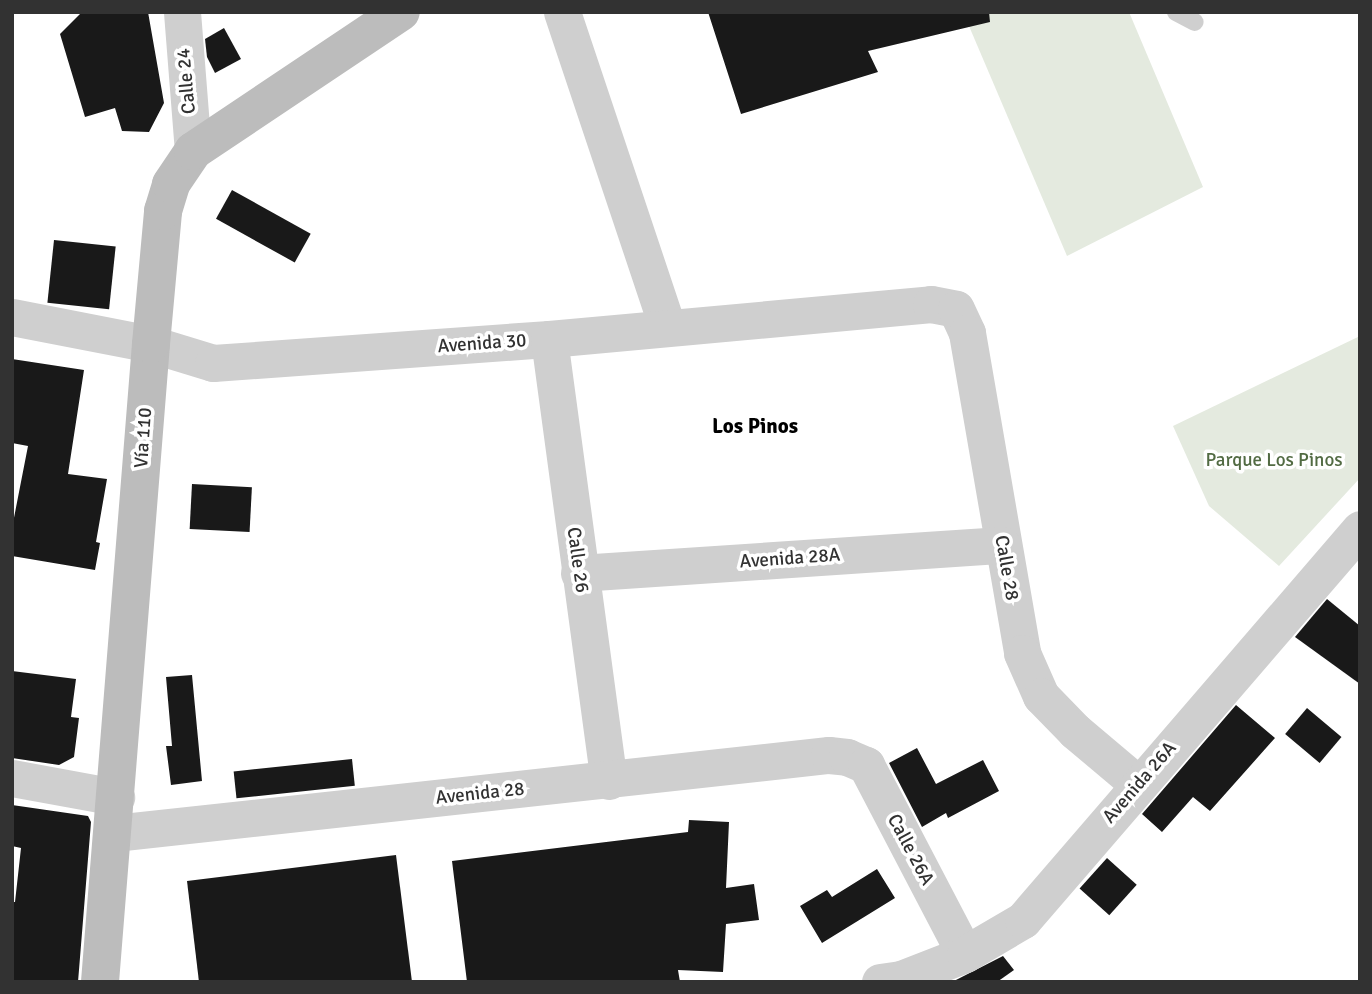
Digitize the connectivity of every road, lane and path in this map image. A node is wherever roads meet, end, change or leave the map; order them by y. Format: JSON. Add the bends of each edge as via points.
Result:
{"nodes":[{"id":1,"x":181,"y":12,"type":"edge"},
{"id":2,"x":401,"y":12,"type":"edge"},
{"id":3,"x":562,"y":12,"type":"edge"},
{"id":4,"x":1176,"y":12,"type":"edge"},
{"id":5,"x":1195,"y":22,"type":"dead end"},
{"id":6,"x":370,"y":23,"type":"edge"},
{"id":7,"x":194,"y":151,"type":"junction"},
{"id":8,"x":956,"y":309,"type":"joint"},
{"id":9,"x":12,"y":317,"type":"edge"},
{"id":10,"x":668,"y":328,"type":"junction"},
{"id":11,"x":549,"y":339,"type":"junction"},
{"id":12,"x":151,"y":344,"type":"junction"},
{"id":13,"x":1360,"y":529,"type":"edge"},
{"id":14,"x":1002,"y":545,"type":"junction"},
{"id":15,"x":579,"y":573,"type":"junction"},
{"id":16,"x":846,"y":757,"type":"joint"},
{"id":17,"x":12,"y":778,"type":"edge"},
{"id":18,"x":609,"y":781,"type":"junction"},
{"id":19,"x":1138,"y":784,"type":"junction"},
{"id":20,"x":115,"y":815,"type":"junction"},
{"id":21,"x":965,"y":954,"type":"junction"},
{"id":22,"x":100,"y":982,"type":"edge"},
{"id":23,"x":880,"y":982,"type":"edge"}],
"edges":[{"from":1,"to":7,"type":"street","name":"Calle 24"},
{"from":2,"to":6,"type":"main road","name":"Vía 110"},
{"from":3,"to":10,"type":"street"},
{"from":4,"to":5,"type":"lane"},
{"from":6,"to":7,"type":"main road","name":"Vía 110"},
{"from":7,"to":12,"type":"main road","name":"Vía 110","via":[[171,184],[163,211]]},
{"from":8,"to":10,"type":"street","name":"Avenida 30","via":[[931,304]]},
{"from":8,"to":14,"type":"street","name":"Calle 28","via":[[968,333]]},
{"from":9,"to":12,"type":"street","name":"Avenida 30"},
{"from":10,"to":11,"type":"street","name":"Avenida 30"},
{"from":11,"to":12,"type":"street","name":"Avenida 30","via":[[213,363]]},
{"from":11,"to":15,"type":"street","name":"Calle 26"},
{"from":12,"to":20,"type":"main road","name":"Vía 110"},
{"from":13,"to":19,"type":"street","name":"Avenida 26A"},
{"from":14,"to":15,"type":"street","name":"Avenida 28A"},
{"from":14,"to":19,"type":"street","name":"Calle 28","via":[[1022,653],[1041,696]]},
{"from":15,"to":18,"type":"street","name":"Calle 26"},
{"from":16,"to":18,"type":"street","name":"Avenida 28","via":[[829,755]]},
{"from":16,"to":21,"type":"street","name":"Calle 26A","via":[[866,765]]},
{"from":17,"to":20,"type":"street","name":"Avenida 28"},
{"from":18,"to":20,"type":"street","name":"Avenida 28"},
{"from":19,"to":21,"type":"street","name":"Avenida 26A","via":[[1023,920]]},
{"from":20,"to":22,"type":"main road","name":"Vía 110"},
{"from":21,"to":23,"type":"street","name":"Avenida 26A","via":[[901,979]]}]}
